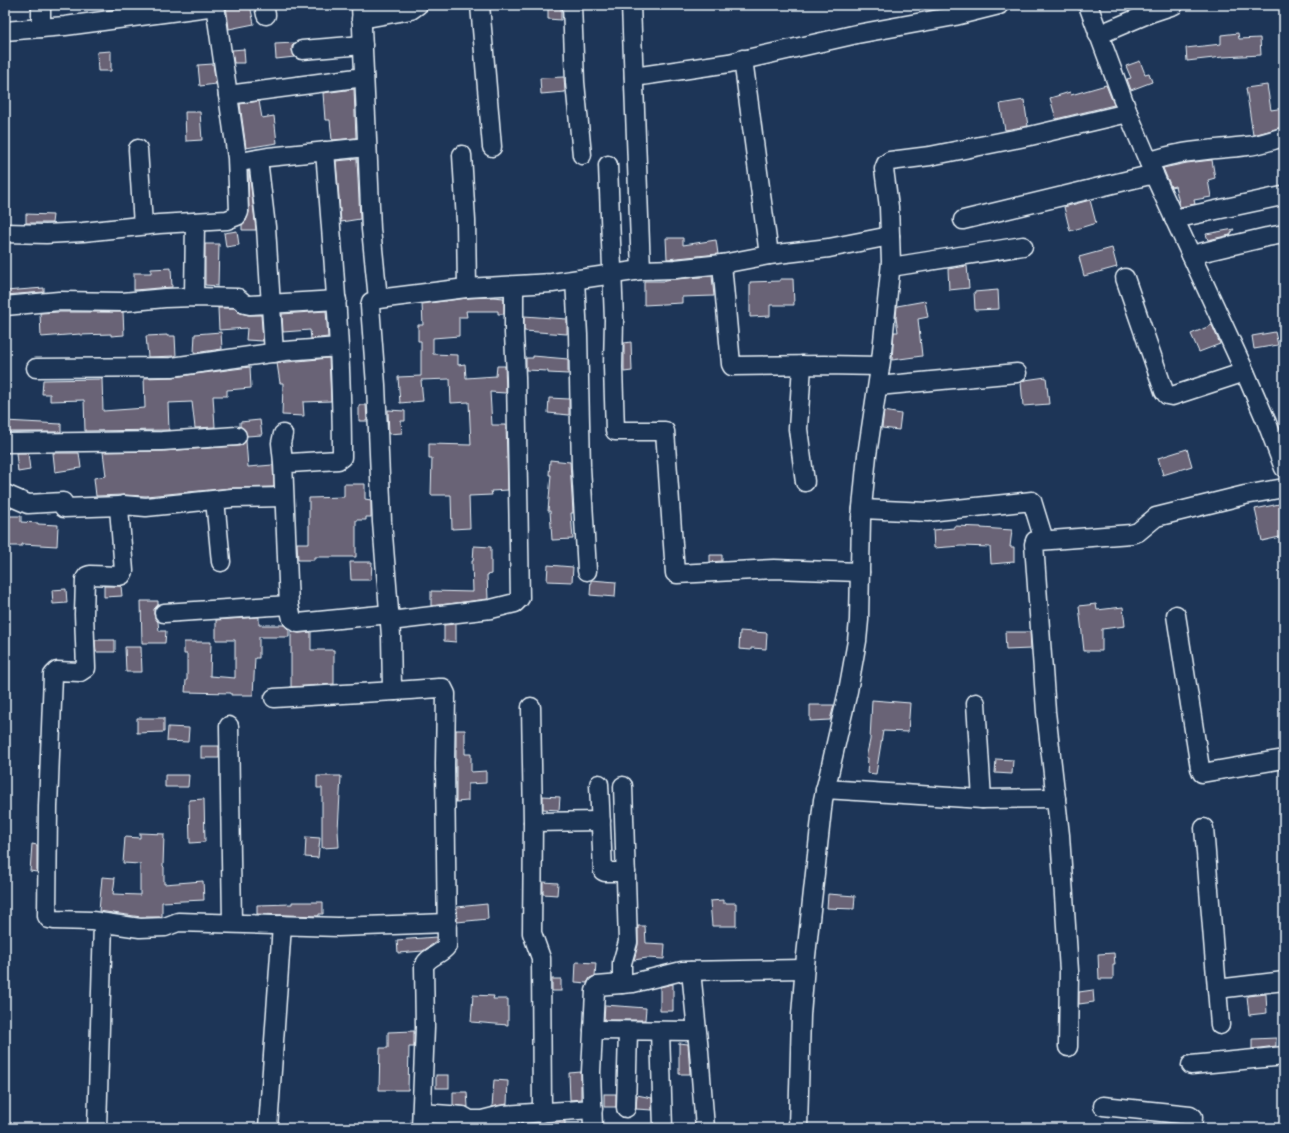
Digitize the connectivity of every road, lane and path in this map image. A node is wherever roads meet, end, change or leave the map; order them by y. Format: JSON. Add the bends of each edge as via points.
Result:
{"nodes":[{"id":1,"x":41,"y":5,"type":"edge"},
{"id":2,"x":215,"y":5,"type":"edge"},
{"id":3,"x":418,"y":5,"type":"edge"},
{"id":4,"x":480,"y":5,"type":"edge"},
{"id":5,"x":572,"y":5,"type":"edge"},
{"id":6,"x":631,"y":5,"type":"edge"},
{"id":7,"x":999,"y":5,"type":"edge"},
{"id":8,"x":1088,"y":5,"type":"edge"},
{"id":9,"x":1174,"y":5,"type":"edge"},
{"id":10,"x":361,"y":12,"type":"edge"},
{"id":11,"x":41,"y":28,"type":"junction"},
{"id":12,"x":5,"y":31,"type":"edge"},
{"id":13,"x":1098,"y":35,"type":"junction"},
{"id":14,"x":362,"y":45,"type":"junction"},
{"id":15,"x":302,"y":50,"type":"dead end"},
{"id":16,"x":743,"y":60,"type":"junction"},
{"id":17,"x":364,"y":77,"type":"junction"},
{"id":18,"x":634,"y":77,"type":"junction"},
{"id":19,"x":228,"y":94,"type":"junction"},
{"id":20,"x":1128,"y":113,"type":"junction"},
{"id":21,"x":1284,"y":137,"type":"edge"},
{"id":22,"x":367,"y":147,"type":"junction"},
{"id":23,"x":492,"y":147,"type":"dead end"},
{"id":24,"x":138,"y":150,"type":"dead end"},
{"id":25,"x":325,"y":151,"type":"junction"},
{"id":26,"x":462,"y":155,"type":"dead end"},
{"id":27,"x":582,"y":155,"type":"dead end"},
{"id":28,"x":258,"y":159,"type":"junction"},
{"id":29,"x":237,"y":162,"type":"junction"},
{"id":30,"x":608,"y":165,"type":"dead end"},
{"id":31,"x":1151,"y":168,"type":"junction"},
{"id":32,"x":1282,"y":196,"type":"dead end"},
{"id":33,"x":1174,"y":219,"type":"junction"},
{"id":34,"x":963,"y":220,"type":"dead end"},
{"id":35,"x":195,"y":222,"type":"junction"},
{"id":36,"x":143,"y":225,"type":"junction"},
{"id":37,"x":5,"y":233,"type":"edge"},
{"id":38,"x":1284,"y":234,"type":"edge"},
{"id":39,"x":890,"y":236,"type":"junction"},
{"id":40,"x":1023,"y":246,"type":"dead end"},
{"id":41,"x":769,"y":255,"type":"junction"},
{"id":42,"x":1191,"y":255,"type":"junction"},
{"id":43,"x":722,"y":264,"type":"junction"},
{"id":44,"x":891,"y":267,"type":"junction"},
{"id":45,"x":641,"y":270,"type":"junction"},
{"id":46,"x":612,"y":275,"type":"junction"},
{"id":47,"x":1125,"y":278,"type":"dead end"},
{"id":48,"x":575,"y":280,"type":"junction"},
{"id":49,"x":514,"y":286,"type":"junction"},
{"id":50,"x":467,"y":288,"type":"junction"},
{"id":51,"x":194,"y":297,"type":"junction"},
{"id":52,"x":378,"y":299,"type":"junction"},
{"id":53,"x":337,"y":300,"type":"junction"},
{"id":54,"x":272,"y":304,"type":"junction"},
{"id":55,"x":5,"y":306,"type":"edge"},
{"id":56,"x":339,"y":347,"type":"junction"},
{"id":57,"x":274,"y":353,"type":"junction"},
{"id":58,"x":802,"y":365,"type":"junction"},
{"id":59,"x":880,"y":366,"type":"junction"},
{"id":60,"x":36,"y":368,"type":"dead end"},
{"id":61,"x":1245,"y":372,"type":"junction"},
{"id":62,"x":1018,"y":373,"type":"dead end"},
{"id":63,"x":878,"y":386,"type":"junction"},
{"id":64,"x":1277,"y":430,"type":"edge"},
{"id":65,"x":283,"y":434,"type":"dead end"},
{"id":66,"x":238,"y":436,"type":"dead end"},
{"id":67,"x":5,"y":443,"type":"edge"},
{"id":68,"x":283,"y":462,"type":"junction"},
{"id":69,"x":1284,"y":468,"type":"edge"},
{"id":70,"x":805,"y":482,"type":"dead end"},
{"id":71,"x":1284,"y":488,"type":"edge"},
{"id":72,"x":5,"y":494,"type":"edge"},
{"id":73,"x":284,"y":497,"type":"junction"},
{"id":74,"x":215,"y":500,"type":"junction"},
{"id":75,"x":120,"y":506,"type":"junction"},
{"id":76,"x":862,"y":509,"type":"junction"},
{"id":77,"x":1044,"y":540,"type":"junction"},
{"id":78,"x":221,"y":562,"type":"dead end"},
{"id":79,"x":587,"y":571,"type":"dead end"},
{"id":80,"x":860,"y":572,"type":"junction"},
{"id":81,"x":289,"y":605,"type":"junction"},
{"id":82,"x":164,"y":613,"type":"dead end"},
{"id":83,"x":1176,"y":615,"type":"dead end"},
{"id":84,"x":390,"y":618,"type":"junction"},
{"id":85,"x":395,"y":691,"type":"junction"},
{"id":86,"x":274,"y":698,"type":"dead end"},
{"id":87,"x":976,"y":703,"type":"dead end"},
{"id":88,"x":531,"y":707,"type":"dead end"},
{"id":89,"x":229,"y":726,"type":"dead end"},
{"id":90,"x":1284,"y":759,"type":"edge"},
{"id":91,"x":599,"y":784,"type":"dead end"},
{"id":92,"x":623,"y":786,"type":"dead end"},
{"id":93,"x":825,"y":789,"type":"junction"},
{"id":94,"x":1056,"y":798,"type":"junction"},
{"id":95,"x":982,"y":799,"type":"junction"},
{"id":96,"x":601,"y":821,"type":"junction"},
{"id":97,"x":533,"y":822,"type":"junction"},
{"id":98,"x":1204,"y":828,"type":"dead end"},
{"id":99,"x":626,"y":872,"type":"junction"},
{"id":100,"x":103,"y":923,"type":"junction"},
{"id":101,"x":232,"y":923,"type":"junction"},
{"id":102,"x":447,"y":923,"type":"junction"},
{"id":103,"x":282,"y":925,"type":"junction"},
{"id":104,"x":804,"y":969,"type":"junction"},
{"id":105,"x":691,"y":971,"type":"junction"},
{"id":106,"x":1284,"y":981,"type":"edge"},
{"id":107,"x":622,"y":984,"type":"junction"},
{"id":108,"x":1217,"y":988,"type":"junction"},
{"id":109,"x":1220,"y":1025,"type":"dead end"},
{"id":110,"x":593,"y":1030,"type":"junction"},
{"id":111,"x":628,"y":1031,"type":"junction"},
{"id":112,"x":660,"y":1031,"type":"junction"},
{"id":113,"x":696,"y":1031,"type":"junction"},
{"id":114,"x":1068,"y":1047,"type":"dead end"},
{"id":115,"x":1284,"y":1056,"type":"edge"},
{"id":116,"x":1192,"y":1065,"type":"dead end"},
{"id":117,"x":1102,"y":1106,"type":"dead end"},
{"id":118,"x":626,"y":1108,"type":"dead end"},
{"id":119,"x":593,"y":1109,"type":"junction"},
{"id":120,"x":542,"y":1113,"type":"junction"},
{"id":121,"x":422,"y":1121,"type":"edge"},
{"id":122,"x":97,"y":1128,"type":"edge"},
{"id":123,"x":268,"y":1128,"type":"edge"},
{"id":124,"x":594,"y":1128,"type":"edge"},
{"id":125,"x":663,"y":1128,"type":"edge"},
{"id":126,"x":705,"y":1128,"type":"edge"},
{"id":127,"x":798,"y":1128,"type":"edge"},
{"id":128,"x":1192,"y":1128,"type":"edge"}],
"edges":[{"from":1,"to":11,"type":"street"},
{"from":2,"to":11,"type":"street"},
{"from":2,"to":19,"type":"street"},
{"from":3,"to":10,"type":"street","via":[[411,10]]},
{"from":4,"to":23,"type":"street"},
{"from":5,"to":27,"type":"street","via":[[575,82]]},
{"from":6,"to":18,"type":"street"},
{"from":7,"to":16,"type":"street"},
{"from":8,"to":13,"type":"street"},
{"from":9,"to":13,"type":"street"},
{"from":10,"to":14,"type":"street"},
{"from":11,"to":12,"type":"street"},
{"from":13,"to":20,"type":"street"},
{"from":14,"to":15,"type":"street"},
{"from":14,"to":17,"type":"street"},
{"from":16,"to":18,"type":"street"},
{"from":16,"to":41,"type":"street"},
{"from":17,"to":19,"type":"street"},
{"from":17,"to":22,"type":"street"},
{"from":18,"to":45,"type":"street"},
{"from":19,"to":29,"type":"street"},
{"from":20,"to":31,"type":"street"},
{"from":20,"to":39,"type":"street","via":[[1030,136],[930,156],[890,161],[884,168]]},
{"from":21,"to":31,"type":"street","via":[[1255,145],[1166,156]]},
{"from":22,"to":25,"type":"street"},
{"from":22,"to":52,"type":"street"},
{"from":24,"to":36,"type":"street"},
{"from":25,"to":28,"type":"street"},
{"from":25,"to":53,"type":"street"},
{"from":26,"to":50,"type":"street"},
{"from":28,"to":29,"type":"street"},
{"from":28,"to":54,"type":"street"},
{"from":29,"to":35,"type":"street","via":[[237,216],[227,220]]},
{"from":30,"to":46,"type":"street"},
{"from":31,"to":33,"type":"street"},
{"from":31,"to":34,"type":"street"},
{"from":32,"to":33,"type":"street"},
{"from":33,"to":42,"type":"street"},
{"from":35,"to":36,"type":"street"},
{"from":35,"to":51,"type":"street"},
{"from":36,"to":37,"type":"street","via":[[83,232]]},
{"from":38,"to":42,"type":"street"},
{"from":39,"to":41,"type":"street","via":[[829,248]]},
{"from":39,"to":44,"type":"street"},
{"from":40,"to":44,"type":"street"},
{"from":41,"to":43,"type":"street"},
{"from":42,"to":61,"type":"street"},
{"from":43,"to":45,"type":"street"},
{"from":43,"to":58,"type":"street","via":[[731,365]]},
{"from":44,"to":59,"type":"street"},
{"from":45,"to":46,"type":"street"},
{"from":46,"to":48,"type":"street"},
{"from":46,"to":80,"type":"street","via":[[615,431],[665,431],[676,574],[784,569]]},
{"from":47,"to":61,"type":"street","via":[[1167,395],[1172,396]]},
{"from":48,"to":49,"type":"street"},
{"from":48,"to":79,"type":"street"},
{"from":49,"to":50,"type":"street"},
{"from":49,"to":84,"type":"street","via":[[520,598],[515,603],[492,609]]},
{"from":50,"to":52,"type":"street"},
{"from":51,"to":54,"type":"street","via":[[238,298],[250,305]]},
{"from":51,"to":55,"type":"street","via":[[123,302],[59,301]]},
{"from":52,"to":84,"type":"street","via":[[370,306]]},
{"from":53,"to":54,"type":"street"},
{"from":53,"to":56,"type":"street"},
{"from":54,"to":57,"type":"street"},
{"from":56,"to":57,"type":"street"},
{"from":56,"to":68,"type":"street","via":[[342,457],[338,460]]},
{"from":57,"to":60,"type":"street","via":[[172,367]]},
{"from":58,"to":59,"type":"street"},
{"from":58,"to":70,"type":"street","via":[[798,429]]},
{"from":59,"to":63,"type":"street"},
{"from":61,"to":64,"type":"street"},
{"from":62,"to":63,"type":"street"},
{"from":63,"to":76,"type":"street","via":[[867,455]]},
{"from":64,"to":69,"type":"street"},
{"from":65,"to":68,"type":"street"},
{"from":66,"to":67,"type":"street","via":[[162,441]]},
{"from":68,"to":73,"type":"street"},
{"from":71,"to":77,"type":"street","via":[[1156,517],[1138,532],[1131,534]]},
{"from":72,"to":75,"type":"street","via":[[28,504]]},
{"from":73,"to":74,"type":"street"},
{"from":73,"to":81,"type":"street"},
{"from":74,"to":75,"type":"street","via":[[146,507]]},
{"from":74,"to":78,"type":"street"},
{"from":75,"to":100,"type":"street","via":[[124,571],[119,576],[86,577],[86,668],[80,672],[56,671],[52,678],[46,912],[49,919],[54,920]]},
{"from":76,"to":77,"type":"street","via":[[928,512],[1032,501]]},
{"from":76,"to":80,"type":"street"},
{"from":77,"to":94,"type":"street","via":[[1035,541],[1033,546],[1046,712]]},
{"from":80,"to":93,"type":"street","via":[[857,641]]},
{"from":81,"to":82,"type":"street"},
{"from":81,"to":84,"type":"street","via":[[292,619],[298,623]]},
{"from":83,"to":90,"type":"street","via":[[1202,773]]},
{"from":84,"to":85,"type":"street","via":[[392,688]]},
{"from":85,"to":86,"type":"street"},
{"from":85,"to":102,"type":"street","via":[[443,688],[446,694]]},
{"from":87,"to":95,"type":"street"},
{"from":88,"to":97,"type":"street"},
{"from":89,"to":101,"type":"street"},
{"from":91,"to":96,"type":"street"},
{"from":92,"to":99,"type":"street"},
{"from":93,"to":95,"type":"street"},
{"from":93,"to":104,"type":"street"},
{"from":94,"to":95,"type":"street"},
{"from":94,"to":114,"type":"street","via":[[1070,976]]},
{"from":96,"to":97,"type":"street"},
{"from":96,"to":99,"type":"street","via":[[603,871]]},
{"from":97,"to":120,"type":"street","via":[[532,933],[541,958]]},
{"from":98,"to":108,"type":"street"},
{"from":99,"to":107,"type":"street","via":[[628,942],[622,963]]},
{"from":100,"to":101,"type":"street","via":[[140,928],[165,927],[178,922]]},
{"from":100,"to":122,"type":"street"},
{"from":101,"to":103,"type":"street"},
{"from":102,"to":103,"type":"street","via":[[338,927]]},
{"from":102,"to":121,"type":"street","via":[[447,946],[424,966]]},
{"from":103,"to":123,"type":"street"},
{"from":104,"to":105,"type":"street"},
{"from":104,"to":127,"type":"street"},
{"from":105,"to":107,"type":"street"},
{"from":105,"to":113,"type":"street"},
{"from":106,"to":108,"type":"street"},
{"from":107,"to":110,"type":"street","via":[[599,985],[595,988]]},
{"from":108,"to":109,"type":"street"},
{"from":110,"to":111,"type":"street"},
{"from":110,"to":119,"type":"street"},
{"from":111,"to":112,"type":"street"},
{"from":111,"to":118,"type":"street"},
{"from":112,"to":113,"type":"street"},
{"from":112,"to":125,"type":"street"},
{"from":113,"to":126,"type":"street"},
{"from":115,"to":116,"type":"street"},
{"from":117,"to":128,"type":"street","via":[[1190,1114],[1193,1117]]},
{"from":119,"to":120,"type":"street"},
{"from":119,"to":124,"type":"street"},
{"from":120,"to":121,"type":"street","via":[[502,1115],[482,1120],[470,1120],[463,1116]]}]}
